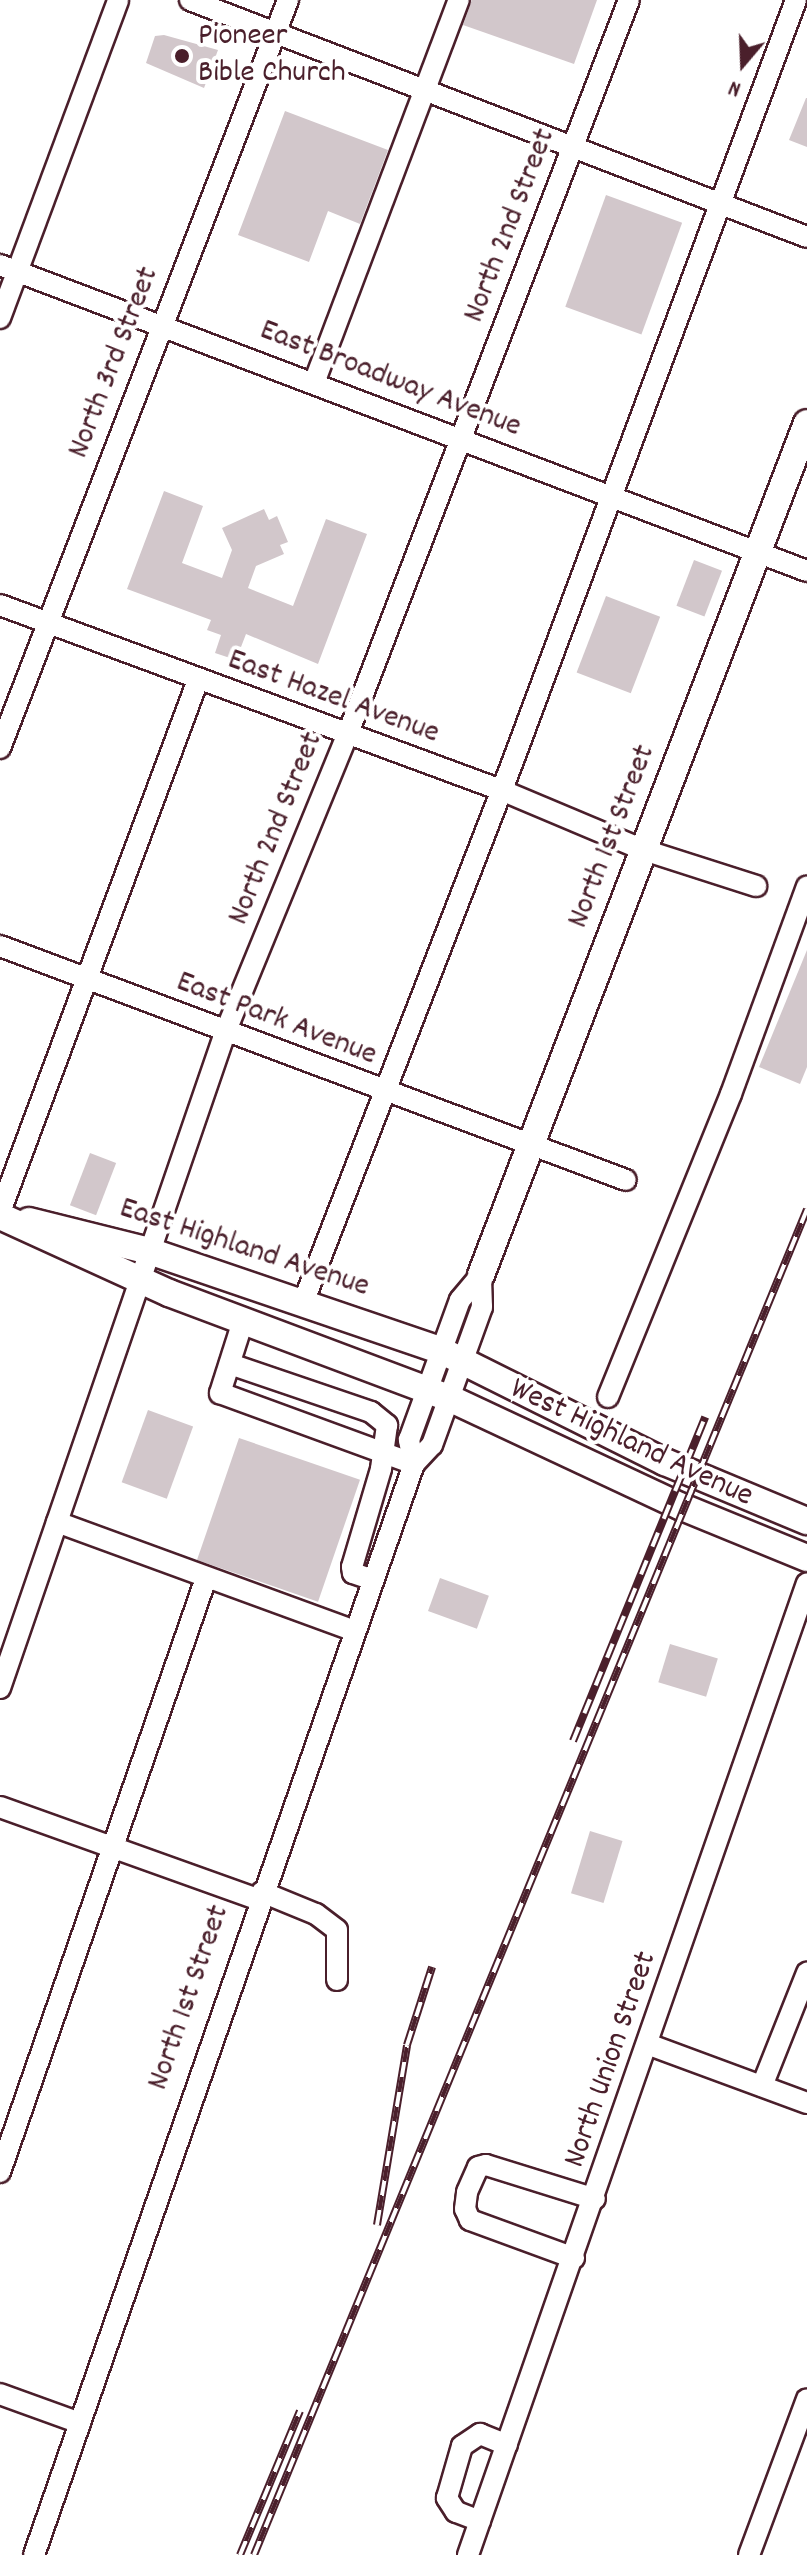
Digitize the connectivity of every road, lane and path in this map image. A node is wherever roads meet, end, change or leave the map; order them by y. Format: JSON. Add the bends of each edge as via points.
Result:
{"nodes":[{"id":1,"x":118,"y":0,"type":"edge"},
{"id":2,"x":190,"y":0,"type":"edge"},
{"id":3,"x":288,"y":0,"type":"edge"},
{"id":4,"x":459,"y":0,"type":"edge"},
{"id":5,"x":629,"y":0,"type":"edge"},
{"id":6,"x":796,"y":0,"type":"edge"},
{"id":7,"x":276,"y":31,"type":"junction"},
{"id":8,"x":425,"y":92,"type":"junction"},
{"id":9,"x":573,"y":146,"type":"junction"},
{"id":10,"x":717,"y":202,"type":"junction"},
{"id":11,"x":807,"y":237,"type":"edge"},
{"id":12,"x":9,"y":269,"type":"edge"},
{"id":13,"x":0,"y":318,"type":"edge"},
{"id":14,"x":161,"y":324,"type":"junction"},
{"id":15,"x":314,"y":383,"type":"junction"},
{"id":16,"x":807,"y":423,"type":"edge"},
{"id":17,"x":462,"y":441,"type":"junction"},
{"id":18,"x":608,"y":495,"type":"junction"},
{"id":19,"x":757,"y":554,"type":"junction"},
{"id":20,"x":807,"y":571,"type":"edge"},
{"id":21,"x":0,"y":605,"type":"edge"},
{"id":22,"x":50,"y":624,"type":"junction"},
{"id":23,"x":198,"y":680,"type":"junction"},
{"id":24,"x":347,"y":736,"type":"junction"},
{"id":25,"x":0,"y":748,"type":"edge"},
{"id":26,"x":501,"y":790,"type":"junction"},
{"id":27,"x":644,"y":850,"type":"junction"},
{"id":28,"x":756,"y":886,"type":"dead end"},
{"id":29,"x":807,"y":886,"type":"edge"},
{"id":30,"x":0,"y":946,"type":"edge"},
{"id":31,"x":90,"y":981,"type":"junction"},
{"id":32,"x":225,"y":1033,"type":"junction"},
{"id":33,"x":384,"y":1093,"type":"junction"},
{"id":34,"x":532,"y":1147,"type":"junction"},
{"id":35,"x":626,"y":1180,"type":"dead end"},
{"id":36,"x":0,"y":1214,"type":"edge"},
{"id":37,"x":149,"y":1251,"type":"junction"},
{"id":38,"x":481,"y":1275,"type":"joint"},
{"id":39,"x":139,"y":1281,"type":"junction"},
{"id":40,"x":303,"y":1303,"type":"junction"},
{"id":41,"x":243,"y":1321,"type":"junction"},
{"id":42,"x":452,"y":1356,"type":"junction"},
{"id":43,"x":230,"y":1364,"type":"junction"},
{"id":44,"x":438,"y":1393,"type":"junction"},
{"id":45,"x":608,"y":1397,"type":"dead end"},
{"id":46,"x":384,"y":1453,"type":"junction"},
{"id":47,"x":414,"y":1464,"type":"junction"},
{"id":48,"x":807,"y":1521,"type":"edge"},
{"id":49,"x":57,"y":1522,"type":"junction"},
{"id":50,"x":807,"y":1558,"type":"edge"},
{"id":51,"x":206,"y":1578,"type":"junction"},
{"id":52,"x":373,"y":1580,"type":"junction"},
{"id":53,"x":807,"y":1583,"type":"edge"},
{"id":54,"x":355,"y":1631,"type":"junction"},
{"id":55,"x":0,"y":1688,"type":"edge"},
{"id":56,"x":0,"y":1807,"type":"edge"},
{"id":57,"x":113,"y":1847,"type":"junction"},
{"id":58,"x":261,"y":1896,"type":"junction"},
{"id":59,"x":807,"y":1973,"type":"edge"},
{"id":60,"x":337,"y":1980,"type":"dead end"},
{"id":61,"x":650,"y":2045,"type":"junction"},
{"id":62,"x":762,"y":2086,"type":"junction"},
{"id":63,"x":807,"y":2103,"type":"edge"},
{"id":64,"x":0,"y":2172,"type":"edge"},
{"id":65,"x":595,"y":2199,"type":"junction"},
{"id":66,"x":574,"y":2258,"type":"junction"},
{"id":67,"x":0,"y":2394,"type":"edge"},
{"id":68,"x":807,"y":2399,"type":"edge"},
{"id":69,"x":80,"y":2423,"type":"junction"},
{"id":70,"x":507,"y":2445,"type":"junction"},
{"id":71,"x":480,"y":2521,"type":"junction"},
{"id":72,"x":470,"y":2554,"type":"edge"},
{"id":73,"x":34,"y":2555,"type":"edge"},
{"id":74,"x":749,"y":2555,"type":"edge"}],
"edges":[{"from":1,"to":12,"type":"street"},
{"from":2,"to":7,"type":"street"},
{"from":3,"to":7,"type":"street","name":"North 3rd Street"},
{"from":4,"to":8,"type":"street"},
{"from":5,"to":9,"type":"street","name":"North 2nd Street"},
{"from":6,"to":10,"type":"street"},
{"from":7,"to":8,"type":"street"},
{"from":7,"to":14,"type":"street","name":"North 3rd Street"},
{"from":8,"to":9,"type":"street"},
{"from":8,"to":15,"type":"street"},
{"from":9,"to":10,"type":"street"},
{"from":9,"to":17,"type":"street","name":"North 2nd Street"},
{"from":10,"to":11,"type":"street"},
{"from":10,"to":18,"type":"street"},
{"from":12,"to":13,"type":"street"},
{"from":12,"to":14,"type":"street","name":"East Broadway Avenue"},
{"from":14,"to":15,"type":"street","name":"East Broadway Avenue"},
{"from":14,"to":22,"type":"street","name":"North 3rd Street"},
{"from":15,"to":17,"type":"street","name":"East Broadway Avenue"},
{"from":16,"to":19,"type":"main road","name":"North 1st Street"},
{"from":17,"to":18,"type":"street","name":"East Broadway Avenue"},
{"from":17,"to":24,"type":"street","name":"North 2nd Street"},
{"from":18,"to":19,"type":"street","name":"East Broadway Avenue"},
{"from":18,"to":26,"type":"street"},
{"from":19,"to":20,"type":"street","name":"East Broadway Avenue"},
{"from":19,"to":27,"type":"main road","name":"North 1st Street"},
{"from":21,"to":22,"type":"street","name":"East Hazel Avenue"},
{"from":22,"to":23,"type":"street","name":"East Hazel Avenue"},
{"from":22,"to":25,"type":"street","name":"North 3rd Street"},
{"from":23,"to":24,"type":"street","name":"East Hazel Avenue"},
{"from":23,"to":31,"type":"street"},
{"from":24,"to":26,"type":"street","name":"East Hazel Avenue"},
{"from":24,"to":32,"type":"street","name":"North 2nd Street"},
{"from":26,"to":27,"type":"street","name":"East Hazel Avenue"},
{"from":26,"to":33,"type":"street"},
{"from":27,"to":28,"type":"street","name":"East Hazel Avenue"},
{"from":27,"to":34,"type":"main road","name":"North 1st Street"},
{"from":29,"to":45,"type":"street","via":[[731,1094]]},
{"from":30,"to":31,"type":"street","name":"East Park Avenue"},
{"from":31,"to":32,"type":"street","name":"East Park Avenue"},
{"from":31,"to":36,"type":"street"},
{"from":32,"to":33,"type":"street","name":"East Park Avenue"},
{"from":32,"to":37,"type":"street","name":"North 2nd Street"},
{"from":33,"to":34,"type":"street","name":"East Park Avenue"},
{"from":33,"to":40,"type":"street"},
{"from":34,"to":35,"type":"street","name":"East Park Avenue"},
{"from":34,"to":38,"type":"main road","name":"North 1st Street"},
{"from":36,"to":37,"type":"main road","name":"East Highland Avenue"},
{"from":36,"to":39,"type":"main road","name":"East Highland Avenue"},
{"from":37,"to":39,"type":"street","name":"North 2nd Street"},
{"from":37,"to":40,"type":"main road","name":"East Highland Avenue"},
{"from":38,"to":42,"type":"street","name":"North 1st Street","via":[[482,1307]]},
{"from":39,"to":41,"type":"main road","name":"East Highland Avenue"},
{"from":39,"to":49,"type":"street","name":"North 2nd Street"},
{"from":40,"to":42,"type":"main road","name":"East Highland Avenue"},
{"from":41,"to":43,"type":"street"},
{"from":41,"to":44,"type":"main road","name":"East Highland Avenue"},
{"from":42,"to":44,"type":"street","name":"North 1st Street"},
{"from":42,"to":48,"type":"main road","name":"West Highland Avenue","via":[[665,1462]]},
{"from":43,"to":46,"type":"street","via":[[379,1416],[388,1433]]},
{"from":43,"to":46,"type":"street","via":[[220,1393]]},
{"from":44,"to":47,"type":"street","name":"North 1st Street","via":[[409,1440]]},
{"from":44,"to":50,"type":"main road","name":"West Highland Avenue","via":[[682,1507]]},
{"from":46,"to":47,"type":"street"},
{"from":46,"to":52,"type":"street","via":[[352,1567],[353,1573]]},
{"from":47,"to":52,"type":"street","name":"North 1st Street"},
{"from":49,"to":51,"type":"street"},
{"from":49,"to":55,"type":"street","name":"North 2nd Street"},
{"from":51,"to":54,"type":"street"},
{"from":51,"to":57,"type":"street"},
{"from":52,"to":54,"type":"street","name":"North 1st Street"},
{"from":53,"to":61,"type":"street","name":"North Union Street"},
{"from":54,"to":58,"type":"street","name":"North 1st Street"},
{"from":56,"to":57,"type":"street"},
{"from":57,"to":58,"type":"street"},
{"from":57,"to":64,"type":"street"},
{"from":58,"to":60,"type":"street","via":[[316,1914],[337,1930]]},
{"from":58,"to":69,"type":"street","name":"North 1st Street"},
{"from":59,"to":62,"type":"street"},
{"from":61,"to":62,"type":"street"},
{"from":61,"to":65,"type":"street","name":"North Union Street"},
{"from":62,"to":63,"type":"street"},
{"from":65,"to":66,"type":"street","name":"North Union Street"},
{"from":65,"to":66,"type":"street","via":[[486,2165],[478,2167],[467,2192],[470,2220]]},
{"from":66,"to":70,"type":"street","name":"North Union Street"},
{"from":67,"to":69,"type":"street"},
{"from":68,"to":74,"type":"street"},
{"from":69,"to":73,"type":"street","name":"North 1st Street"},
{"from":70,"to":71,"type":"street","name":"North Union Street"},
{"from":70,"to":71,"type":"street","via":[[480,2434],[462,2446],[447,2498],[456,2512]]},
{"from":71,"to":72,"type":"street","name":"North Union Street"}]}
